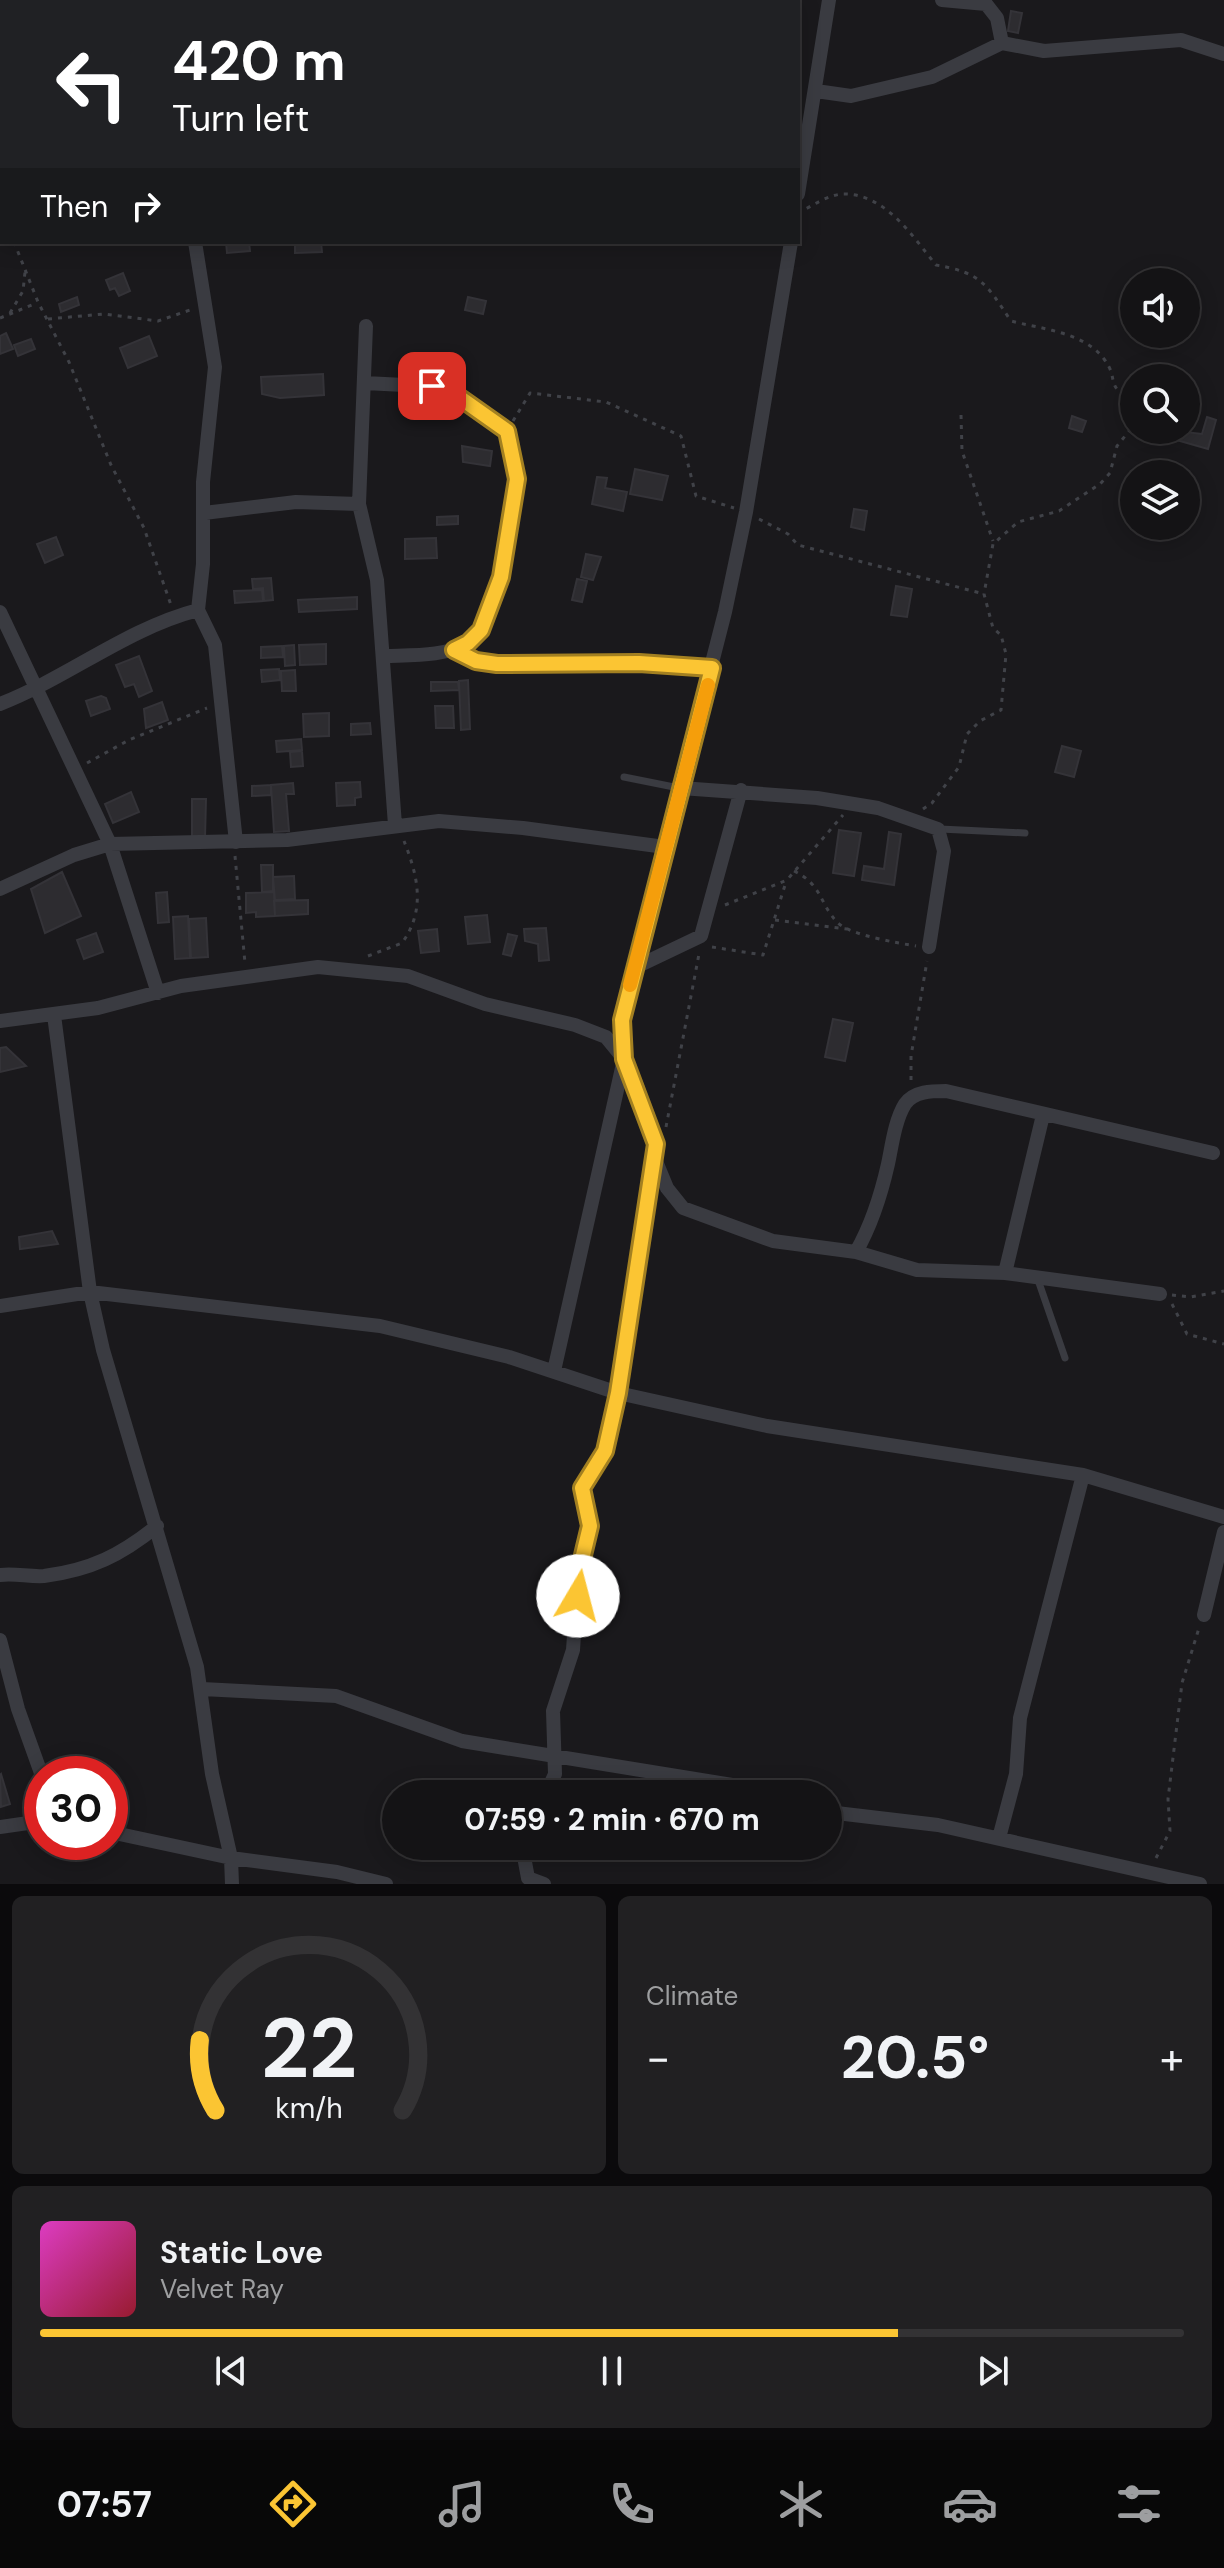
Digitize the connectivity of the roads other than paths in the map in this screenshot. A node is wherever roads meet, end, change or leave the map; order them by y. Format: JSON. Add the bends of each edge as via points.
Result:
{"nodes":[{"id":1,"x":829,"y":0,"type":"edge"},
{"id":2,"x":942,"y":0,"type":"edge"},
{"id":3,"x":1002,"y":43,"type":"junction"},
{"id":4,"x":1224,"y":54,"type":"edge"},
{"id":5,"x":816,"y":91,"type":"junction"},
{"id":6,"x":800,"y":183,"type":"edge"},
{"id":7,"x":195,"y":244,"type":"edge"},
{"id":8,"x":791,"y":244,"type":"edge"},
{"id":9,"x":366,"y":326,"type":"dead end"},
{"id":10,"x":365,"y":383,"type":"junction"},
{"id":11,"x":359,"y":504,"type":"junction"},
{"id":12,"x":204,"y":513,"type":"junction"},
{"id":13,"x":198,"y":610,"type":"junction"},
{"id":14,"x":0,"y":612,"type":"edge"},
{"id":15,"x":454,"y":650,"type":"junction"},
{"id":16,"x":385,"y":656,"type":"junction"},
{"id":17,"x":712,"y":668,"type":"junction"},
{"id":18,"x":36,"y":689,"type":"junction"},
{"id":19,"x":0,"y":704,"type":"edge"},
{"id":20,"x":624,"y":777,"type":"dead end"},
{"id":21,"x":681,"y":788,"type":"junction"},
{"id":22,"x":741,"y":790,"type":"junction"},
{"id":23,"x":395,"y":825,"type":"junction"},
{"id":24,"x":938,"y":829,"type":"junction"},
{"id":25,"x":1025,"y":833,"type":"dead end"},
{"id":26,"x":236,"y":842,"type":"junction"},
{"id":27,"x":110,"y":844,"type":"junction"},
{"id":28,"x":665,"y":847,"type":"junction"},
{"id":29,"x":0,"y":889,"type":"edge"},
{"id":30,"x":929,"y":947,"type":"road end"},
{"id":31,"x":636,"y":967,"type":"junction"},
{"id":32,"x":158,"y":993,"type":"junction"},
{"id":33,"x":54,"y":1015,"type":"junction"},
{"id":34,"x":0,"y":1021,"type":"edge"},
{"id":35,"x":624,"y":1059,"type":"junction"},
{"id":36,"x":1043,"y":1115,"type":"junction"},
{"id":37,"x":655,"y":1149,"type":"junction"},
{"id":38,"x":1213,"y":1153,"type":"dead end"},
{"id":39,"x":856,"y":1252,"type":"junction"},
{"id":40,"x":1005,"y":1273,"type":"junction"},
{"id":41,"x":1037,"y":1277,"type":"junction"},
{"id":42,"x":90,"y":1292,"type":"junction"},
{"id":43,"x":1160,"y":1294,"type":"road end"},
{"id":44,"x":0,"y":1306,"type":"edge"},
{"id":45,"x":1065,"y":1358,"type":"dead end"},
{"id":46,"x":554,"y":1371,"type":"junction"},
{"id":47,"x":618,"y":1393,"type":"junction"},
{"id":48,"x":1083,"y":1475,"type":"junction"},
{"id":49,"x":1224,"y":1517,"type":"edge"},
{"id":50,"x":157,"y":1526,"type":"junction"},
{"id":51,"x":1224,"y":1532,"type":"edge"},
{"id":52,"x":0,"y":1575,"type":"edge"},
{"id":53,"x":1204,"y":1615,"type":"road end"},
{"id":54,"x":0,"y":1640,"type":"edge"},
{"id":55,"x":202,"y":1689,"type":"junction"},
{"id":56,"x":35,"y":1756,"type":"edge"},
{"id":57,"x":555,"y":1758,"type":"junction"},
{"id":58,"x":552,"y":1780,"type":"edge"},
{"id":59,"x":699,"y":1780,"type":"edge"},
{"id":60,"x":842,"y":1814,"type":"edge"},
{"id":61,"x":24,"y":1824,"type":"edge"},
{"id":62,"x":0,"y":1827,"type":"edge"},
{"id":63,"x":128,"y":1836,"type":"edge"},
{"id":64,"x":999,"y":1838,"type":"junction"},
{"id":65,"x":231,"y":1858,"type":"junction"},
{"id":66,"x":523,"y":1860,"type":"edge"},
{"id":67,"x":524,"y":1881,"type":"edge"},
{"id":68,"x":232,"y":1884,"type":"edge"},
{"id":69,"x":386,"y":1884,"type":"edge"},
{"id":70,"x":544,"y":1884,"type":"edge"},
{"id":71,"x":1200,"y":1884,"type":"edge"}],
"edges":[{"from":1,"to":5,"type":"street"},
{"from":2,"to":3,"type":"street","via":[[986,4],[997,18]]},
{"from":3,"to":4,"type":"street","via":[[1044,51],[1181,40]]},
{"from":3,"to":5,"type":"street","via":[[932,77],[851,96]]},
{"from":5,"to":6,"type":"street"},
{"from":7,"to":12,"type":"street","via":[[215,367]]},
{"from":8,"to":17,"type":"street","via":[[746,512]]},
{"from":9,"to":10,"type":"street"},
{"from":10,"to":11,"type":"street"},
{"from":10,"to":15,"type":"street","via":[[443,387],[507,431],[517,479],[501,577],[481,630]]},
{"from":11,"to":12,"type":"street","via":[[296,502]]},
{"from":11,"to":16,"type":"street","via":[[375,560]]},
{"from":12,"to":13,"type":"street"},
{"from":13,"to":18,"type":"street","via":[[113,644]]},
{"from":13,"to":26,"type":"street","via":[[215,645]]},
{"from":14,"to":18,"type":"street"},
{"from":15,"to":16,"type":"street"},
{"from":15,"to":17,"type":"street","via":[[497,664]]},
{"from":16,"to":23,"type":"street"},
{"from":17,"to":21,"type":"street"},
{"from":18,"to":19,"type":"street"},
{"from":18,"to":27,"type":"street"},
{"from":20,"to":21,"type":"lane"},
{"from":21,"to":22,"type":"street"},
{"from":21,"to":28,"type":"street"},
{"from":22,"to":24,"type":"street","via":[[853,804]]},
{"from":22,"to":31,"type":"street","via":[[701,936]]},
{"from":23,"to":26,"type":"street"},
{"from":23,"to":28,"type":"street","via":[[480,823]]},
{"from":24,"to":25,"type":"lane"},
{"from":24,"to":30,"type":"street","via":[[944,851]]},
{"from":26,"to":27,"type":"street"},
{"from":27,"to":29,"type":"street"},
{"from":27,"to":32,"type":"street"},
{"from":28,"to":31,"type":"street"},
{"from":31,"to":35,"type":"street","via":[[622,1020]]},
{"from":32,"to":33,"type":"street"},
{"from":32,"to":35,"type":"street","via":[[318,967],[408,976],[485,1004],[596,1031]]},
{"from":33,"to":34,"type":"street"},
{"from":33,"to":42,"type":"street"},
{"from":35,"to":37,"type":"street"},
{"from":35,"to":46,"type":"street"},
{"from":36,"to":38,"type":"street"},
{"from":36,"to":39,"type":"street","via":[[946,1091],[915,1095],[899,1121],[873,1217]]},
{"from":36,"to":40,"type":"street"},
{"from":37,"to":39,"type":"street","via":[[667,1188],[683,1208],[773,1241]]},
{"from":37,"to":47,"type":"street"},
{"from":39,"to":40,"type":"street","via":[[917,1270]]},
{"from":40,"to":41,"type":"street"},
{"from":41,"to":43,"type":"street"},
{"from":41,"to":45,"type":"lane"},
{"from":42,"to":44,"type":"street"},
{"from":42,"to":46,"type":"street","via":[[380,1326]]},
{"from":42,"to":50,"type":"street"},
{"from":46,"to":47,"type":"street"},
{"from":47,"to":48,"type":"street","via":[[767,1426]]},
{"from":47,"to":57,"type":"street","via":[[605,1451],[582,1488],[590,1526],[578,1576],[573,1650],[553,1711]]},
{"from":48,"to":49,"type":"street"},
{"from":48,"to":64,"type":"street","via":[[1020,1718],[1016,1774]]},
{"from":50,"to":52,"type":"street","via":[[129,1550],[92,1565],[43,1576]]},
{"from":50,"to":55,"type":"street"},
{"from":51,"to":53,"type":"street"},
{"from":54,"to":56,"type":"street"},
{"from":55,"to":57,"type":"street","via":[[336,1696],[462,1741]]},
{"from":55,"to":65,"type":"street","via":[[212,1774]]},
{"from":57,"to":58,"type":"street"},
{"from":57,"to":59,"type":"street"},
{"from":60,"to":64,"type":"street"},
{"from":61,"to":62,"type":"street"},
{"from":63,"to":65,"type":"street"},
{"from":64,"to":71,"type":"street"},
{"from":65,"to":68,"type":"street"},
{"from":65,"to":69,"type":"street"},
{"from":66,"to":67,"type":"street"},
{"from":67,"to":70,"type":"street"}]}
